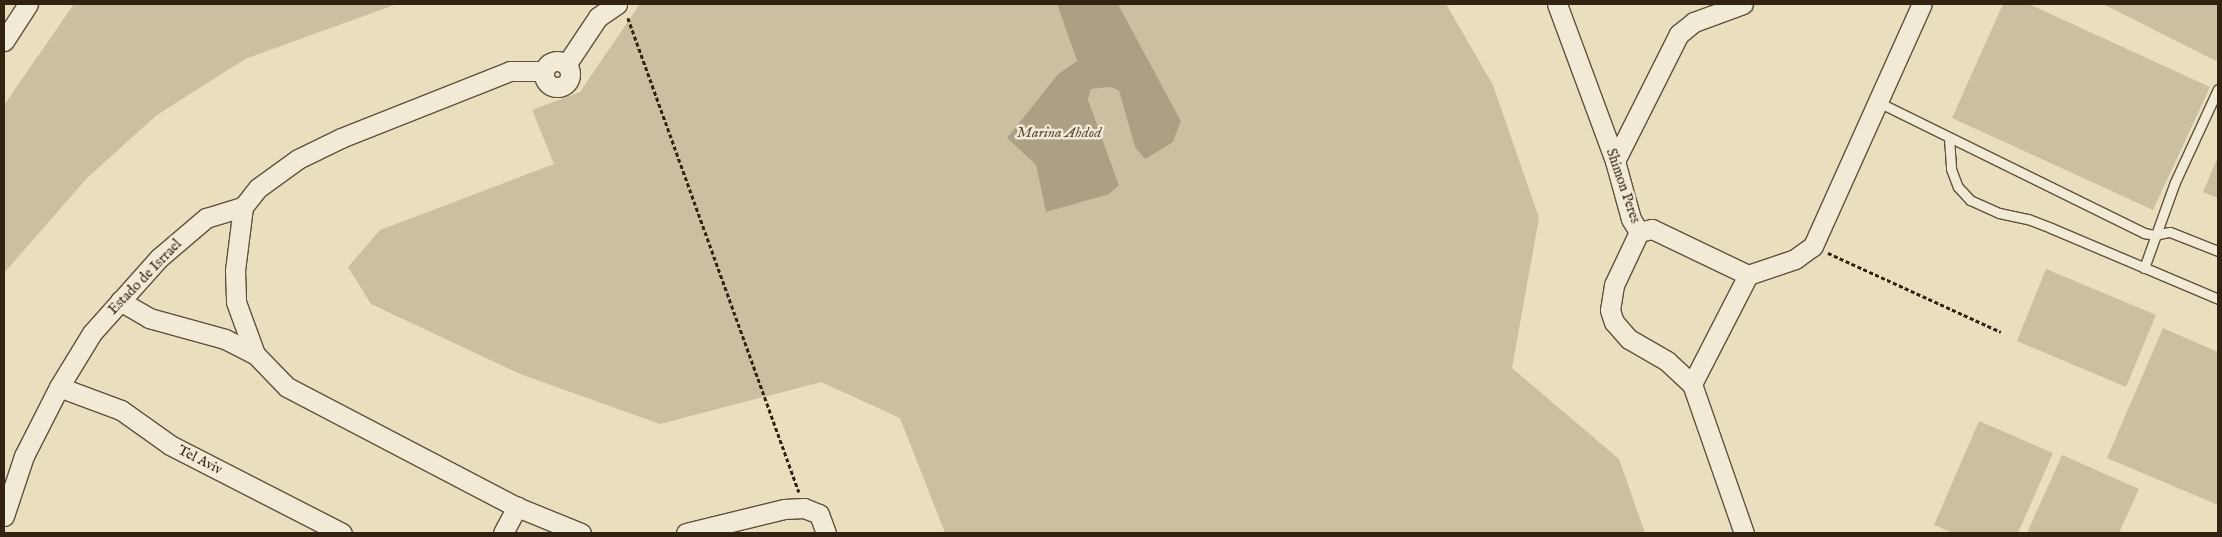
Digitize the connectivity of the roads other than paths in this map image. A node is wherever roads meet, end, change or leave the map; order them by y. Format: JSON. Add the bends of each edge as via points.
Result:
{"nodes":[{"id":1,"x":28,"y":4,"type":"edge"},
{"id":2,"x":1557,"y":4,"type":"edge"},
{"id":3,"x":1743,"y":4,"type":"edge"},
{"id":4,"x":1922,"y":4,"type":"edge"},
{"id":5,"x":622,"y":8,"type":"edge"},
{"id":6,"x":4,"y":41,"type":"edge"},
{"id":7,"x":2218,"y":89,"type":"edge"},
{"id":8,"x":1878,"y":102,"type":"junction"},
{"id":9,"x":1949,"y":138,"type":"junction"},
{"id":10,"x":1615,"y":161,"type":"junction"},
{"id":11,"x":243,"y":207,"type":"junction"},
{"id":12,"x":1639,"y":232,"type":"junction"},
{"id":13,"x":2154,"y":236,"type":"junction"},
{"id":14,"x":2218,"y":251,"type":"edge"},
{"id":15,"x":2144,"y":268,"type":"junction"},
{"id":16,"x":1748,"y":275,"type":"junction"},
{"id":17,"x":2218,"y":299,"type":"edge"},
{"id":18,"x":120,"y":301,"type":"junction"},
{"id":19,"x":255,"y":354,"type":"junction"},
{"id":20,"x":1692,"y":384,"type":"junction"},
{"id":21,"x":59,"y":387,"type":"junction"},
{"id":22,"x":517,"y":506,"type":"junction"},
{"id":23,"x":4,"y":516,"type":"edge"},
{"id":24,"x":342,"y":533,"type":"edge"},
{"id":25,"x":503,"y":533,"type":"edge"},
{"id":26,"x":581,"y":533,"type":"edge"},
{"id":27,"x":686,"y":533,"type":"edge"},
{"id":28,"x":826,"y":533,"type":"edge"},
{"id":29,"x":1744,"y":533,"type":"edge"}],
"edges":[{"from":1,"to":6,"type":"street"},
{"from":2,"to":10,"type":"street","name":"Shimon Peres"},
{"from":3,"to":10,"type":"street","via":[[1694,22],[1679,34],[1624,149]]},
{"from":4,"to":8,"type":"street"},
{"from":5,"to":11,"type":"street","via":[[598,17],[566,65],[551,62],[544,71],[510,71],[341,138],[298,159],[258,188]]},
{"from":7,"to":13,"type":"lane"},
{"from":8,"to":9,"type":"lane"},
{"from":8,"to":16,"type":"street","via":[[1813,246],[1795,260]]},
{"from":9,"to":13,"type":"lane"},
{"from":9,"to":15,"type":"lane","via":[[1951,168],[1958,187],[1970,200],[1999,213],[2028,219]]},
{"from":10,"to":12,"type":"street","name":"Shimon Peres"},
{"from":11,"to":18,"type":"street","name":"Estado de Isrrael","via":[[206,218],[159,258]]},
{"from":11,"to":19,"type":"street","via":[[235,270],[236,302]]},
{"from":12,"to":16,"type":"street","via":[[1652,229]]},
{"from":12,"to":20,"type":"street","name":"Shimon Peres","via":[[1614,285],[1610,299],[1612,316],[1630,339],[1667,362]]},
{"from":13,"to":14,"type":"lane","via":[[2170,232]]},
{"from":13,"to":15,"type":"lane"},
{"from":15,"to":17,"type":"lane"},
{"from":16,"to":20,"type":"street"},
{"from":18,"to":19,"type":"street","via":[[149,318],[225,340]]},
{"from":18,"to":21,"type":"street","name":"Estado de Isrrael","via":[[92,333]]},
{"from":19,"to":22,"type":"street","via":[[287,387]]},
{"from":20,"to":29,"type":"street","name":"Shimon Peres"},
{"from":21,"to":23,"type":"street","name":"Estado de Isrrael","via":[[24,456]]},
{"from":21,"to":24,"type":"street","name":"Tel Aviv","via":[[122,410],[170,445]]},
{"from":22,"to":25,"type":"street"},
{"from":22,"to":26,"type":"street"},
{"from":27,"to":28,"type":"street","via":[[784,509],[804,508],[819,514]]}]}
